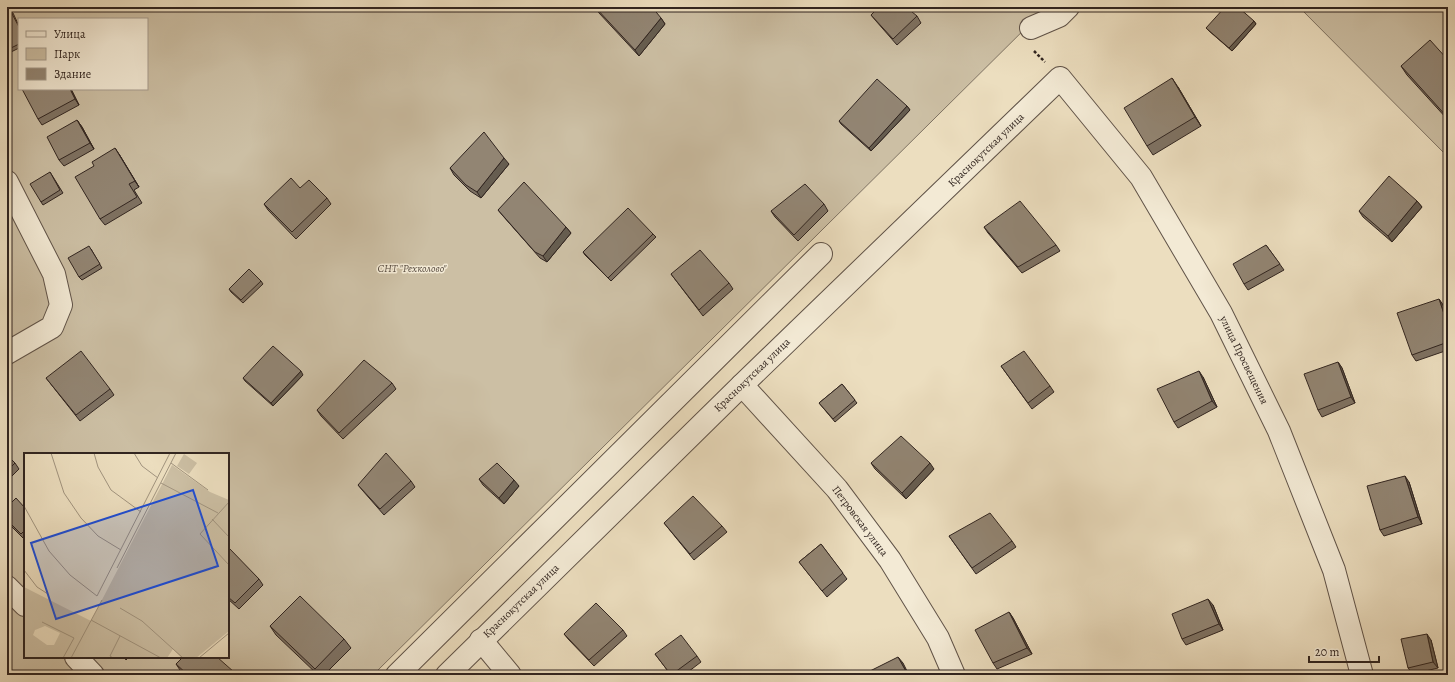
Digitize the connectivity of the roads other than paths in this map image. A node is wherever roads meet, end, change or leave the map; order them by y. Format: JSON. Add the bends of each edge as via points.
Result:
{"nodes":[{"id":1,"x":1068,"y":7,"type":"edge"},
{"id":2,"x":1031,"y":28,"type":"road end"},
{"id":3,"x":1060,"y":78,"type":"joint"},
{"id":4,"x":7,"y":182,"type":"edge"},
{"id":5,"x":821,"y":254,"type":"dead end"},
{"id":6,"x":7,"y":353,"type":"edge"},
{"id":7,"x":742,"y":384,"type":"junction"},
{"id":8,"x":7,"y":587,"type":"edge"},
{"id":9,"x":24,"y":604,"type":"edge"},
{"id":10,"x":481,"y":640,"type":"junction"},
{"id":11,"x":77,"y":658,"type":"edge"},
{"id":12,"x":93,"y":675,"type":"edge"},
{"id":13,"x":397,"y":675,"type":"edge"},
{"id":14,"x":448,"y":675,"type":"edge"},
{"id":15,"x":510,"y":675,"type":"edge"},
{"id":16,"x":954,"y":675,"type":"edge"},
{"id":17,"x":1362,"y":675,"type":"edge"}],
"edges":[{"from":1,"to":2,"type":"street","via":[[1059,16]]},
{"from":3,"to":7,"type":"street","name":"Краснокутская улица"},
{"from":3,"to":17,"type":"street","name":"улица Просвещения","via":[[1141,177],[1221,313],[1279,431],[1334,570]]},
{"from":4,"to":6,"type":"street","via":[[54,274],[61,305],[52,327]]},
{"from":5,"to":13,"type":"street"},
{"from":7,"to":10,"type":"street","name":"Краснокутская улица"},
{"from":7,"to":16,"type":"street","name":"Петровская улица","via":[[837,489],[890,560],[938,638]]},
{"from":8,"to":9,"type":"street"},
{"from":10,"to":14,"type":"street","name":"Краснокутская улица"},
{"from":10,"to":15,"type":"street"},
{"from":11,"to":12,"type":"street"}]}
